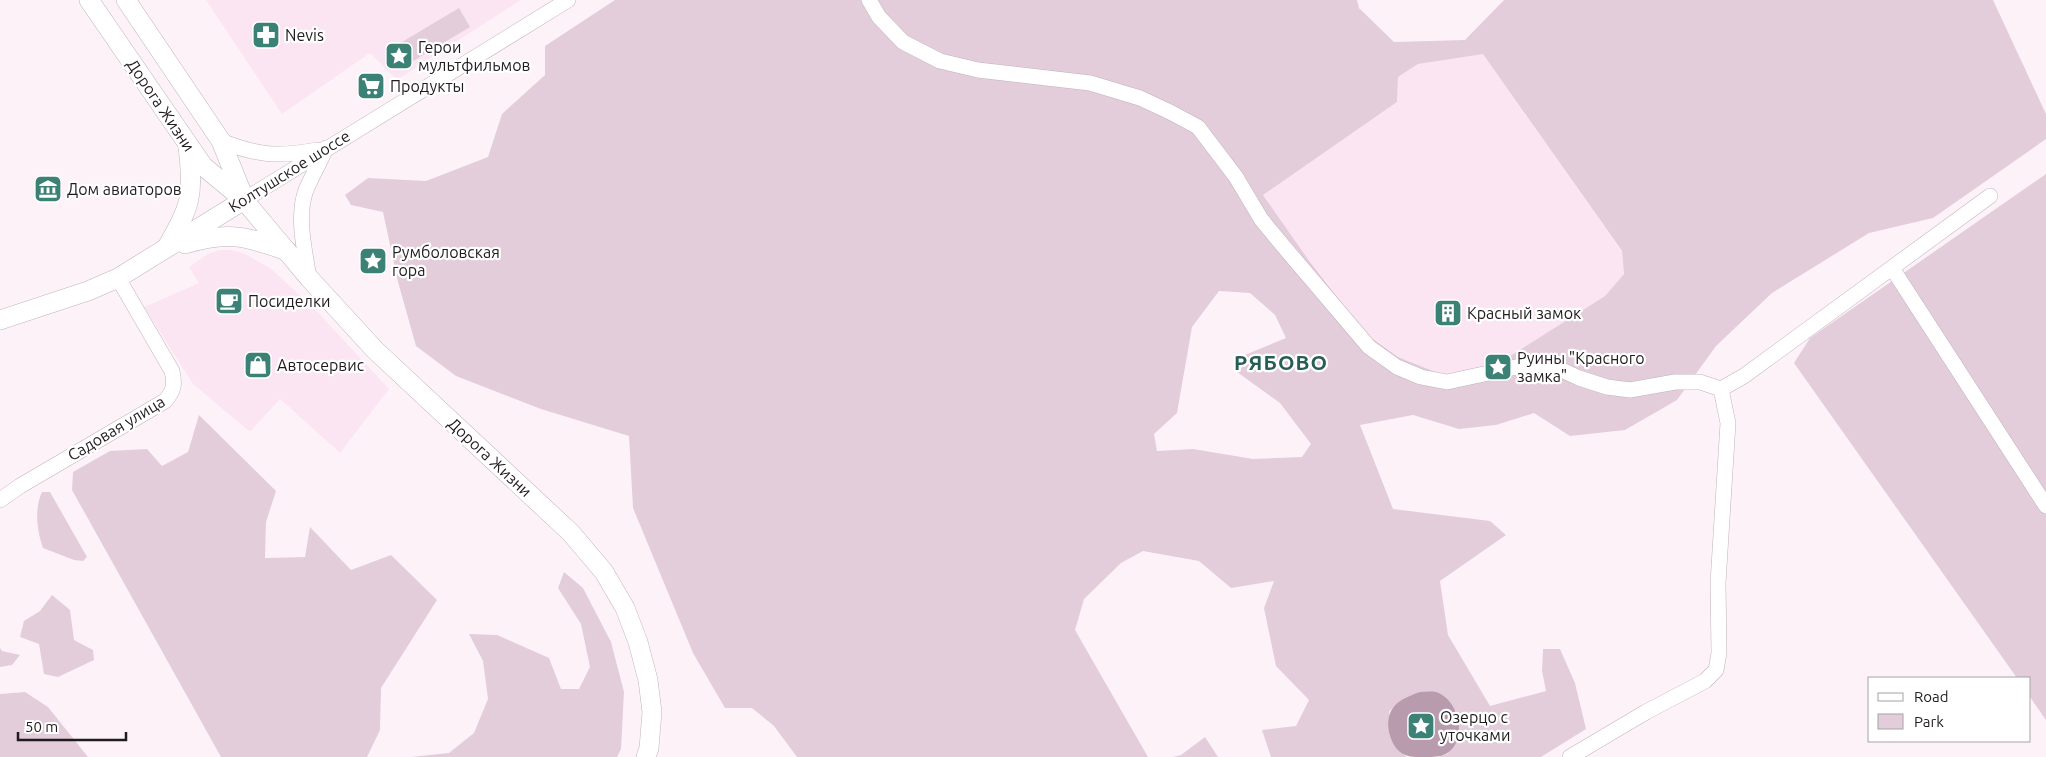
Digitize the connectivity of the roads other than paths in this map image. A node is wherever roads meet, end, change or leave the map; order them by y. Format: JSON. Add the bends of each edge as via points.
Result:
{"nodes":[{"id":1,"x":89,"y":0,"type":"edge"},
{"id":2,"x":126,"y":0,"type":"edge"},
{"id":3,"x":568,"y":0,"type":"edge"},
{"id":4,"x":869,"y":0,"type":"edge"},
{"id":5,"x":221,"y":141,"type":"junction"},
{"id":6,"x":188,"y":146,"type":"junction"},
{"id":7,"x":326,"y":148,"type":"junction"},
{"id":8,"x":1990,"y":196,"type":"dead end"},
{"id":9,"x":244,"y":200,"type":"junction"},
{"id":10,"x":165,"y":250,"type":"junction"},
{"id":11,"x":288,"y":252,"type":"junction"},
{"id":12,"x":1892,"y":268,"type":"junction"},
{"id":13,"x":118,"y":278,"type":"junction"},
{"id":14,"x":309,"y":278,"type":"junction"},
{"id":15,"x":0,"y":320,"type":"edge"},
{"id":16,"x":1721,"y":389,"type":"junction"},
{"id":17,"x":0,"y":500,"type":"edge"},
{"id":18,"x":2046,"y":506,"type":"edge"},
{"id":19,"x":646,"y":757,"type":"edge"},
{"id":20,"x":1570,"y":757,"type":"edge"}],
"edges":[{"from":1,"to":6,"type":"main road","name":"Дорога Жизни"},
{"from":2,"to":5,"type":"main road","name":"Дорога Жизни"},
{"from":3,"to":7,"type":"street","name":"Колтушское шоссе"},
{"from":4,"to":16,"type":"street","via":[[879,17],[903,42],[940,61],[978,70],[1090,83],[1140,98],[1198,127],[1236,176],[1278,241],[1370,347],[1397,367],[1421,377],[1447,382],[1525,365],[1549,364],[1579,378],[1630,390],[1675,382],[1700,382]]},
{"from":5,"to":7,"type":"street","via":[[272,155]]},
{"from":5,"to":9,"type":"main road","name":"Дорога Жизни"},
{"from":6,"to":9,"type":"main road","name":"Дорога Жизни","via":[[203,166]]},
{"from":6,"to":10,"type":"main road","via":[[192,180],[190,199],[184,217]]},
{"from":7,"to":9,"type":"street","name":"Колтушское шоссе"},
{"from":7,"to":14,"type":"street","via":[[306,191],[302,210]]},
{"from":8,"to":12,"type":"street"},
{"from":9,"to":10,"type":"main road","name":"Колтушское шоссе"},
{"from":9,"to":11,"type":"main road","name":"Дорога Жизни"},
{"from":10,"to":11,"type":"main road","via":[[208,237],[230,236],[249,238]]},
{"from":10,"to":13,"type":"main road","name":"Колтушское шоссе"},
{"from":11,"to":14,"type":"main road","name":"Дорога Жизни"},
{"from":12,"to":16,"type":"street","via":[[1744,376]]},
{"from":12,"to":18,"type":"street"},
{"from":13,"to":15,"type":"main road","name":"Колтушское шоссе"},
{"from":13,"to":17,"type":"street","name":"Садовая улица","via":[[172,371],[173,393],[165,401]]},
{"from":14,"to":19,"type":"main road","name":"Дорога Жизни","via":[[375,350],[571,532],[604,572],[626,608],[648,680],[652,712]]},
{"from":16,"to":20,"type":"street","via":[[1728,423],[1716,670],[1705,681]]}]}
